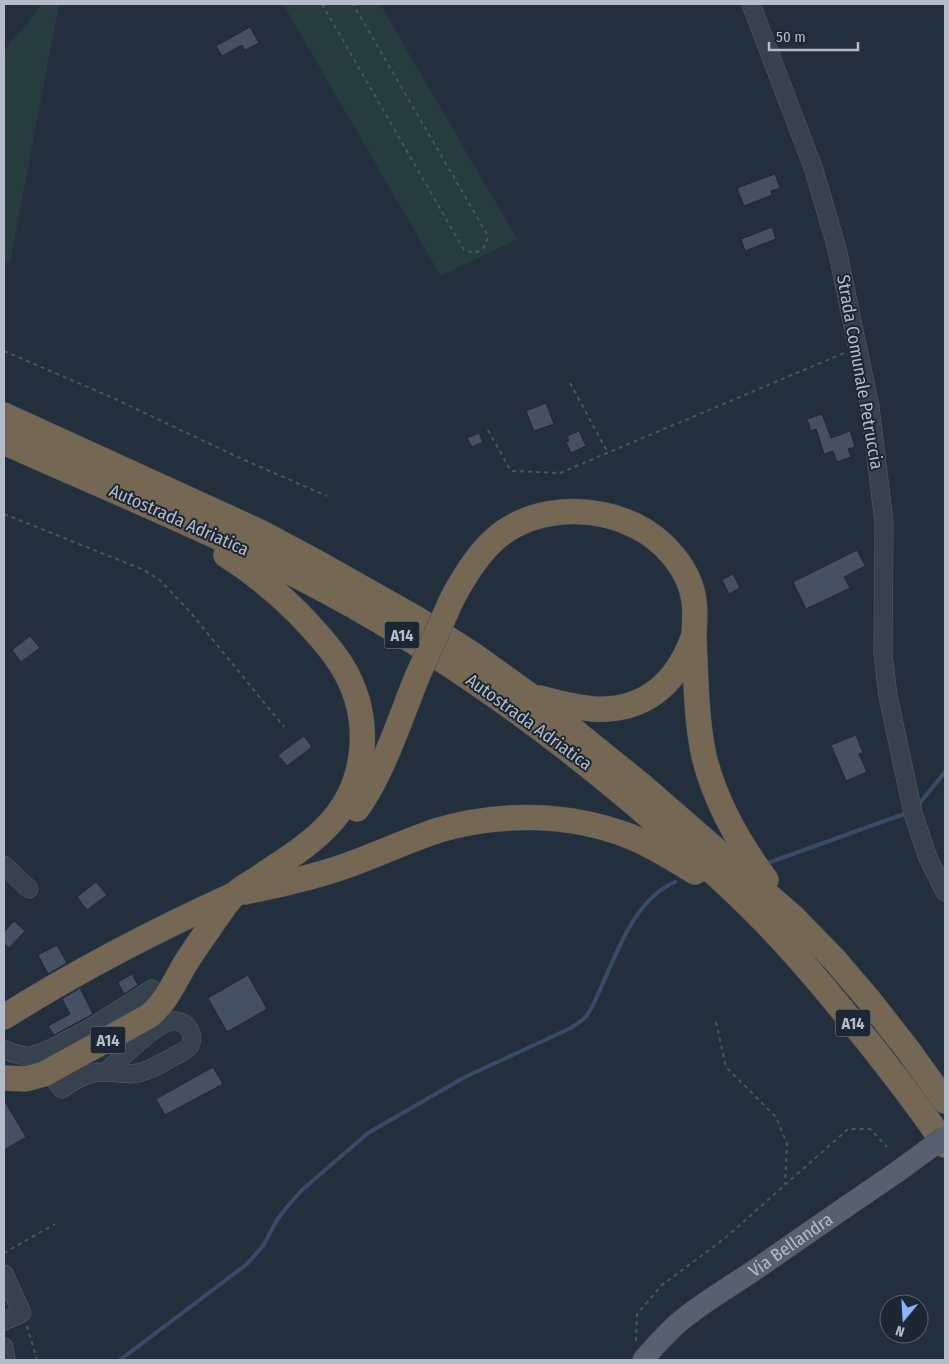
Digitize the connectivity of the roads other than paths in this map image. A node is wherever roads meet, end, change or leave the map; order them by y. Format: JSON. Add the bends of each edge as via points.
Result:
{"nodes":[{"id":1,"x":751,"y":4,"type":"edge"},
{"id":2,"x":4,"y":415,"type":"edge"},
{"id":3,"x":4,"y":442,"type":"edge"},
{"id":4,"x":72,"y":472,"type":"junction"},
{"id":5,"x":694,"y":635,"type":"junction"},
{"id":6,"x":532,"y":696,"type":"junction"},
{"id":7,"x":4,"y":865,"type":"edge"},
{"id":8,"x":28,"y":889,"type":"dead end"},
{"id":9,"x":945,"y":892,"type":"edge"},
{"id":10,"x":233,"y":895,"type":"junction"},
{"id":11,"x":751,"y":908,"type":"junction"},
{"id":12,"x":793,"y":916,"type":"junction"},
{"id":13,"x":152,"y":989,"type":"dead end"},
{"id":14,"x":4,"y":1017,"type":"edge"},
{"id":15,"x":4,"y":1049,"type":"edge"},
{"id":16,"x":27,"y":1057,"type":"junction"},
{"id":17,"x":49,"y":1072,"type":"junction"},
{"id":18,"x":106,"y":1072,"type":"dead end"},
{"id":19,"x":4,"y":1078,"type":"edge"},
{"id":20,"x":945,"y":1101,"type":"edge"},
{"id":21,"x":945,"y":1137,"type":"edge"},
{"id":22,"x":945,"y":1145,"type":"edge"},
{"id":23,"x":4,"y":1274,"type":"edge"},
{"id":24,"x":4,"y":1321,"type":"edge"},
{"id":25,"x":4,"y":1347,"type":"edge"},
{"id":26,"x":646,"y":1356,"type":"edge"},
{"id":27,"x":6,"y":1360,"type":"edge"}],
"edges":[{"from":1,"to":9,"type":"street","name":"Strada Comunale Petruccia","via":[[814,170],[837,249],[870,407],[884,522],[884,654],[888,696],[912,808],[928,858]]},
{"from":2,"to":6,"type":"highway","name":"Autostrada Adriatica","number":"A14","via":[[251,528],[316,562],[418,619]]},
{"from":3,"to":4,"type":"highway","name":"Autostrada Adriatica","number":"A14"},
{"from":4,"to":10,"type":"highway","number":"A14","via":[[216,550],[260,578],[324,642],[343,668],[355,693],[360,710],[362,758],[345,804],[314,839]]},
{"from":4,"to":11,"type":"highway","name":"Autostrada Adriatica","number":"A14","via":[[264,559],[414,642],[494,695],[587,764]]},
{"from":5,"to":6,"type":"highway","number":"A14","via":[[684,659],[670,679],[654,694],[637,702],[617,708],[592,709]]},
{"from":5,"to":10,"type":"highway","number":"A14","bridge":true,"via":[[693,595],[686,577],[676,560],[642,529],[621,519],[575,512],[552,513],[512,527],[490,543],[466,573],[379,770],[352,815],[312,850]]},
{"from":5,"to":12,"type":"highway","number":"A14","via":[[701,738],[715,793],[747,853]]},
{"from":6,"to":12,"type":"highway","name":"Autostrada Adriatica","number":"A14"},
{"from":7,"to":8,"type":"street"},
{"from":10,"to":11,"type":"highway","number":"A14","via":[[330,872],[448,828],[526,818],[588,824],[630,836],[672,858]]},
{"from":10,"to":14,"type":"highway","number":"A14","via":[[148,935]]},
{"from":10,"to":17,"type":"highway","number":"A14","via":[[154,1012]]},
{"from":11,"to":22,"type":"highway","name":"Autostrada Adriatica","number":"A14","via":[[837,1003]]},
{"from":12,"to":20,"type":"highway","name":"Autostrada Adriatica","number":"A14","via":[[864,994]]},
{"from":13,"to":16,"type":"street","via":[[87,1030]]},
{"from":15,"to":16,"type":"street"},
{"from":16,"to":17,"type":"street"},
{"from":17,"to":18,"type":"street","via":[[62,1089],[86,1075]]},
{"from":17,"to":19,"type":"highway","number":"A14","via":[[28,1078]]},
{"from":21,"to":26,"type":"main road","name":"Via Bellandra","bridge":true,"via":[[708,1300],[682,1320]]},
{"from":23,"to":24,"type":"street","via":[[22,1314]]},
{"from":25,"to":27,"type":"street"}]}
